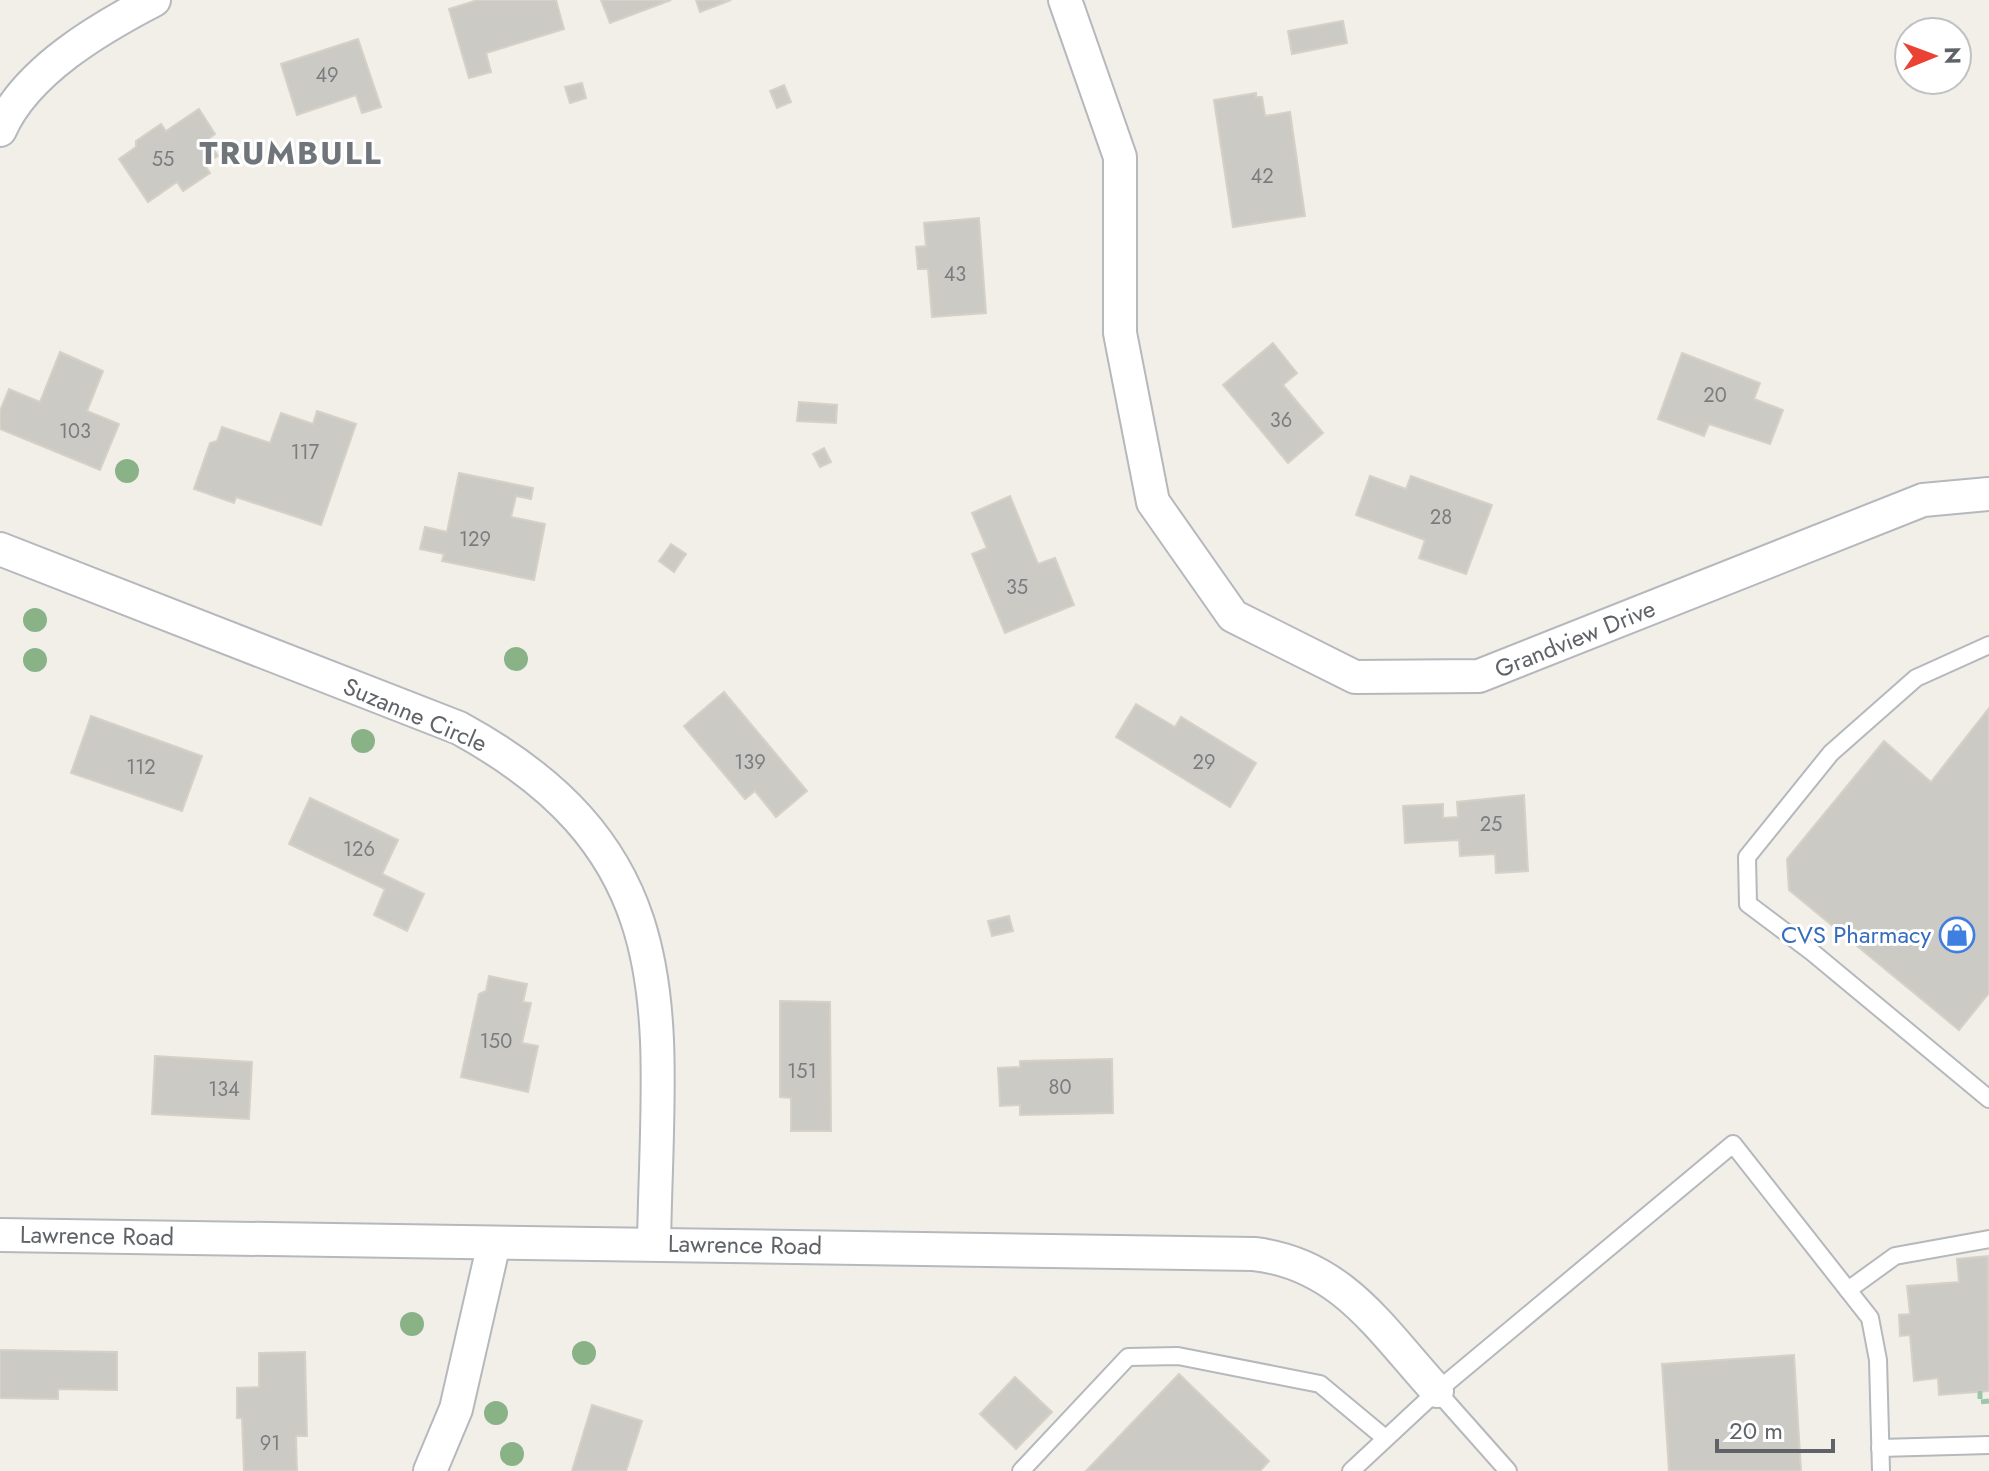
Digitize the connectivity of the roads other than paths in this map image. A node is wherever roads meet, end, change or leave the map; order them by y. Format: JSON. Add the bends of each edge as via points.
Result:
{"nodes":[{"id":1,"x":154,"y":0,"type":"edge"},
{"id":2,"x":1065,"y":0,"type":"edge"},
{"id":3,"x":0,"y":130,"type":"edge"},
{"id":4,"x":1989,"y":494,"type":"edge"},
{"id":5,"x":0,"y":549,"type":"edge"},
{"id":6,"x":1989,"y":645,"type":"edge"},
{"id":7,"x":1989,"y":1099,"type":"edge"},
{"id":8,"x":0,"y":1235,"type":"edge"},
{"id":9,"x":1989,"y":1239,"type":"edge"},
{"id":10,"x":494,"y":1243,"type":"junction"},
{"id":11,"x":654,"y":1243,"type":"junction"},
{"id":12,"x":1848,"y":1290,"type":"junction"},
{"id":13,"x":1437,"y":1391,"type":"junction"},
{"id":14,"x":1385,"y":1438,"type":"junction"},
{"id":15,"x":1989,"y":1445,"type":"edge"},
{"id":16,"x":1880,"y":1448,"type":"junction"},
{"id":17,"x":430,"y":1471,"type":"edge"},
{"id":18,"x":1021,"y":1471,"type":"edge"},
{"id":19,"x":1351,"y":1471,"type":"edge"},
{"id":20,"x":1508,"y":1471,"type":"edge"},
{"id":21,"x":1881,"y":1471,"type":"edge"}],
"edges":[{"from":1,"to":3,"type":"street","via":[[95,31],[47,70]]},
{"from":2,"to":4,"type":"street","name":"Grandview Drive","via":[[1120,157],[1120,333],[1153,502],[1233,616],[1355,677],[1479,676],[1923,500]]},
{"from":5,"to":11,"type":"street","name":"Suzanne Circle","via":[[459,728],[521,767],[582,822],[621,877],[649,955],[658,1061]]},
{"from":6,"to":7,"type":"lane","via":[[1916,678],[1831,753],[1747,857],[1748,904]]},
{"from":8,"to":10,"type":"street","name":"Lawrence Road"},
{"from":9,"to":12,"type":"lane","via":[[1895,1256]]},
{"from":10,"to":11,"type":"street","name":"Lawrence Road"},
{"from":10,"to":17,"type":"street","via":[[456,1409]]},
{"from":11,"to":13,"type":"street","name":"Lawrence Road","via":[[1279,1257],[1325,1276],[1345,1291]]},
{"from":12,"to":13,"type":"lane","via":[[1733,1144]]},
{"from":12,"to":16,"type":"lane","via":[[1870,1318],[1878,1360]]},
{"from":13,"to":14,"type":"lane"},
{"from":13,"to":20,"type":"lane"},
{"from":14,"to":18,"type":"lane","via":[[1320,1384],[1178,1356],[1128,1357]]},
{"from":14,"to":19,"type":"lane"},
{"from":15,"to":16,"type":"lane"},
{"from":16,"to":21,"type":"lane"}]}
